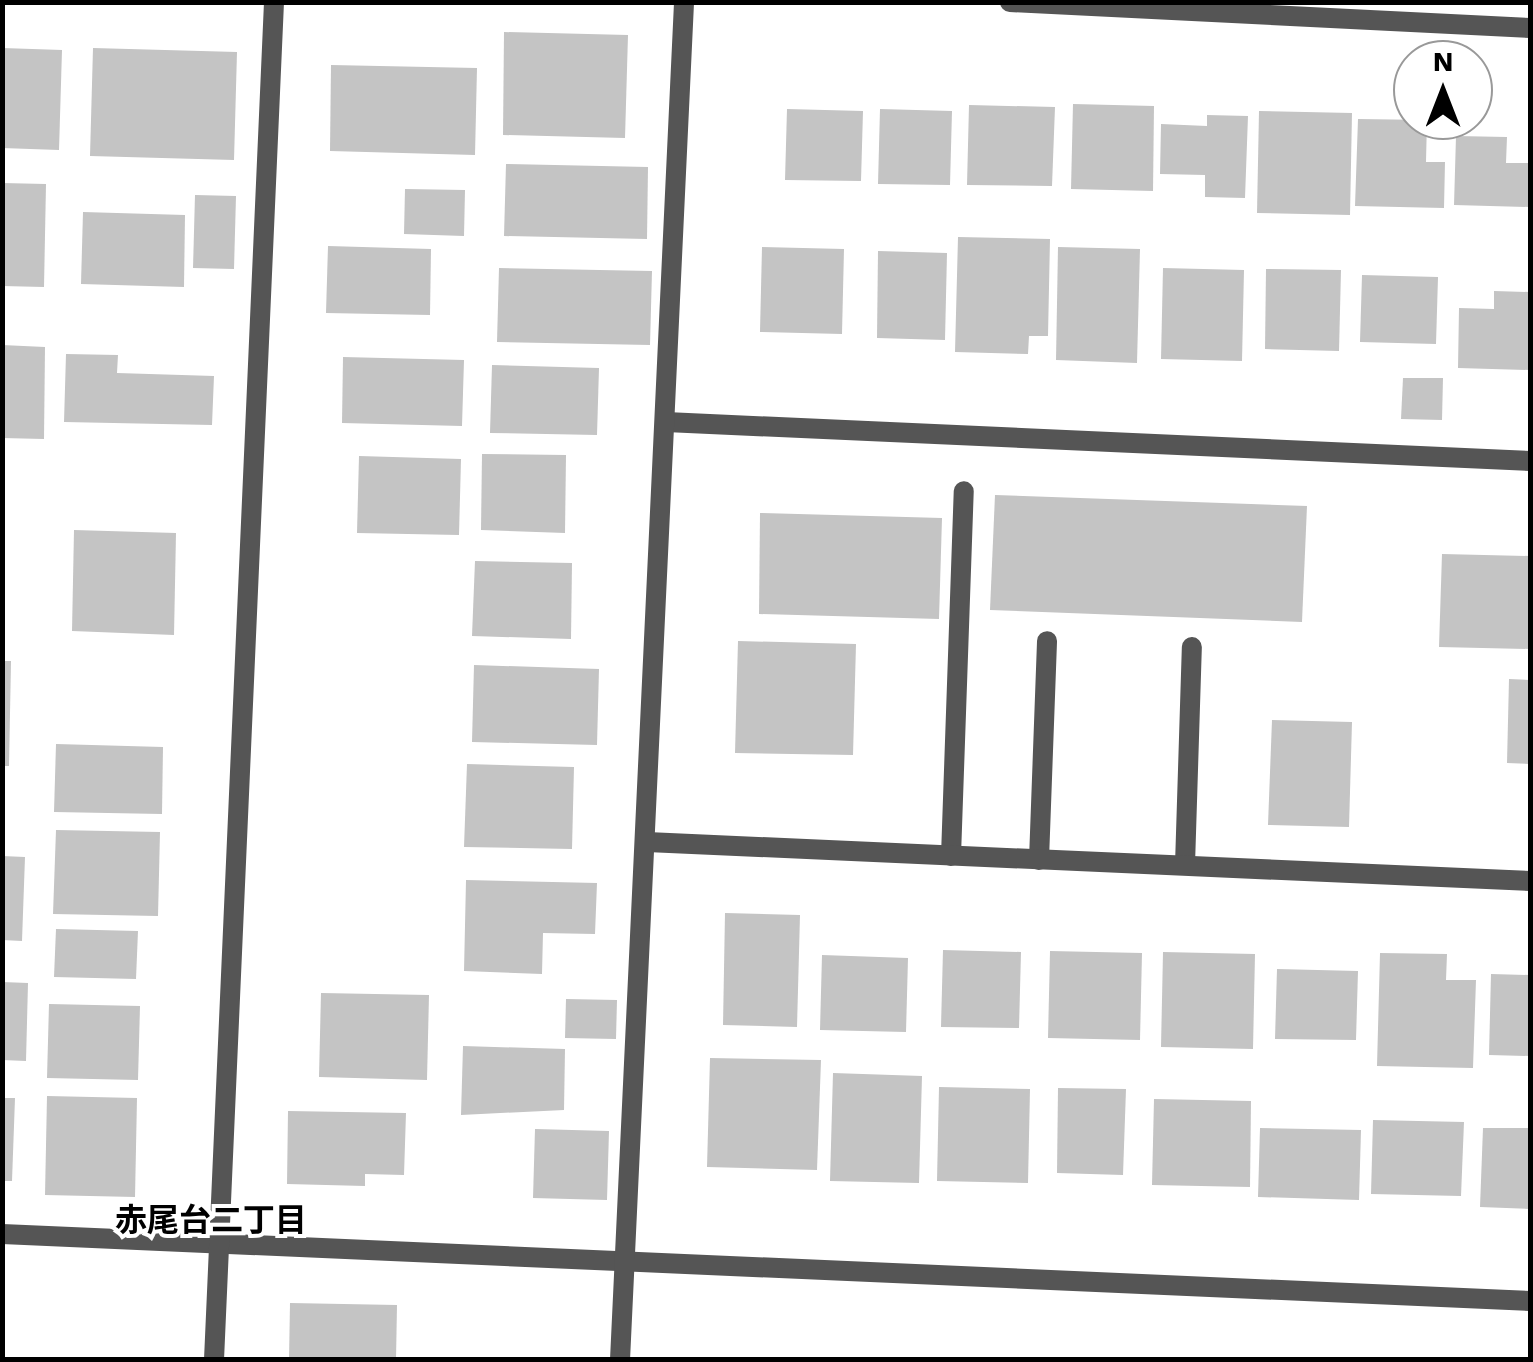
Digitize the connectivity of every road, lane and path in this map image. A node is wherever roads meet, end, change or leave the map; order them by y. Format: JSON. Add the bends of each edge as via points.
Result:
{"nodes":[{"id":1,"x":274,"y":2,"type":"edge"},
{"id":2,"x":684,"y":2,"type":"edge"},
{"id":3,"x":1010,"y":2,"type":"edge"},
{"id":4,"x":1530,"y":28,"type":"edge"},
{"id":5,"x":666,"y":422,"type":"junction"},
{"id":6,"x":1530,"y":461,"type":"edge"},
{"id":7,"x":964,"y":491,"type":"dead end"},
{"id":8,"x":1047,"y":641,"type":"dead end"},
{"id":9,"x":1192,"y":647,"type":"dead end"},
{"id":10,"x":647,"y":842,"type":"junction"},
{"id":11,"x":951,"y":856,"type":"junction"},
{"id":12,"x":1039,"y":860,"type":"junction"},
{"id":13,"x":1185,"y":865,"type":"junction"},
{"id":14,"x":1530,"y":880,"type":"edge"},
{"id":15,"x":2,"y":1234,"type":"edge"},
{"id":16,"x":220,"y":1244,"type":"junction"},
{"id":17,"x":625,"y":1260,"type":"junction"},
{"id":18,"x":1530,"y":1301,"type":"edge"},
{"id":19,"x":214,"y":1360,"type":"edge"},
{"id":20,"x":620,"y":1360,"type":"edge"}],
"edges":[{"from":1,"to":16,"type":"street"},
{"from":2,"to":5,"type":"street"},
{"from":3,"to":4,"type":"street"},
{"from":5,"to":6,"type":"street"},
{"from":5,"to":10,"type":"street"},
{"from":7,"to":11,"type":"street"},
{"from":8,"to":12,"type":"street"},
{"from":9,"to":13,"type":"street"},
{"from":10,"to":11,"type":"street"},
{"from":10,"to":17,"type":"street"},
{"from":11,"to":12,"type":"street"},
{"from":12,"to":13,"type":"street"},
{"from":13,"to":14,"type":"street"},
{"from":15,"to":16,"type":"street"},
{"from":16,"to":17,"type":"street"},
{"from":16,"to":19,"type":"street"},
{"from":17,"to":18,"type":"street"},
{"from":17,"to":20,"type":"street"}]}
